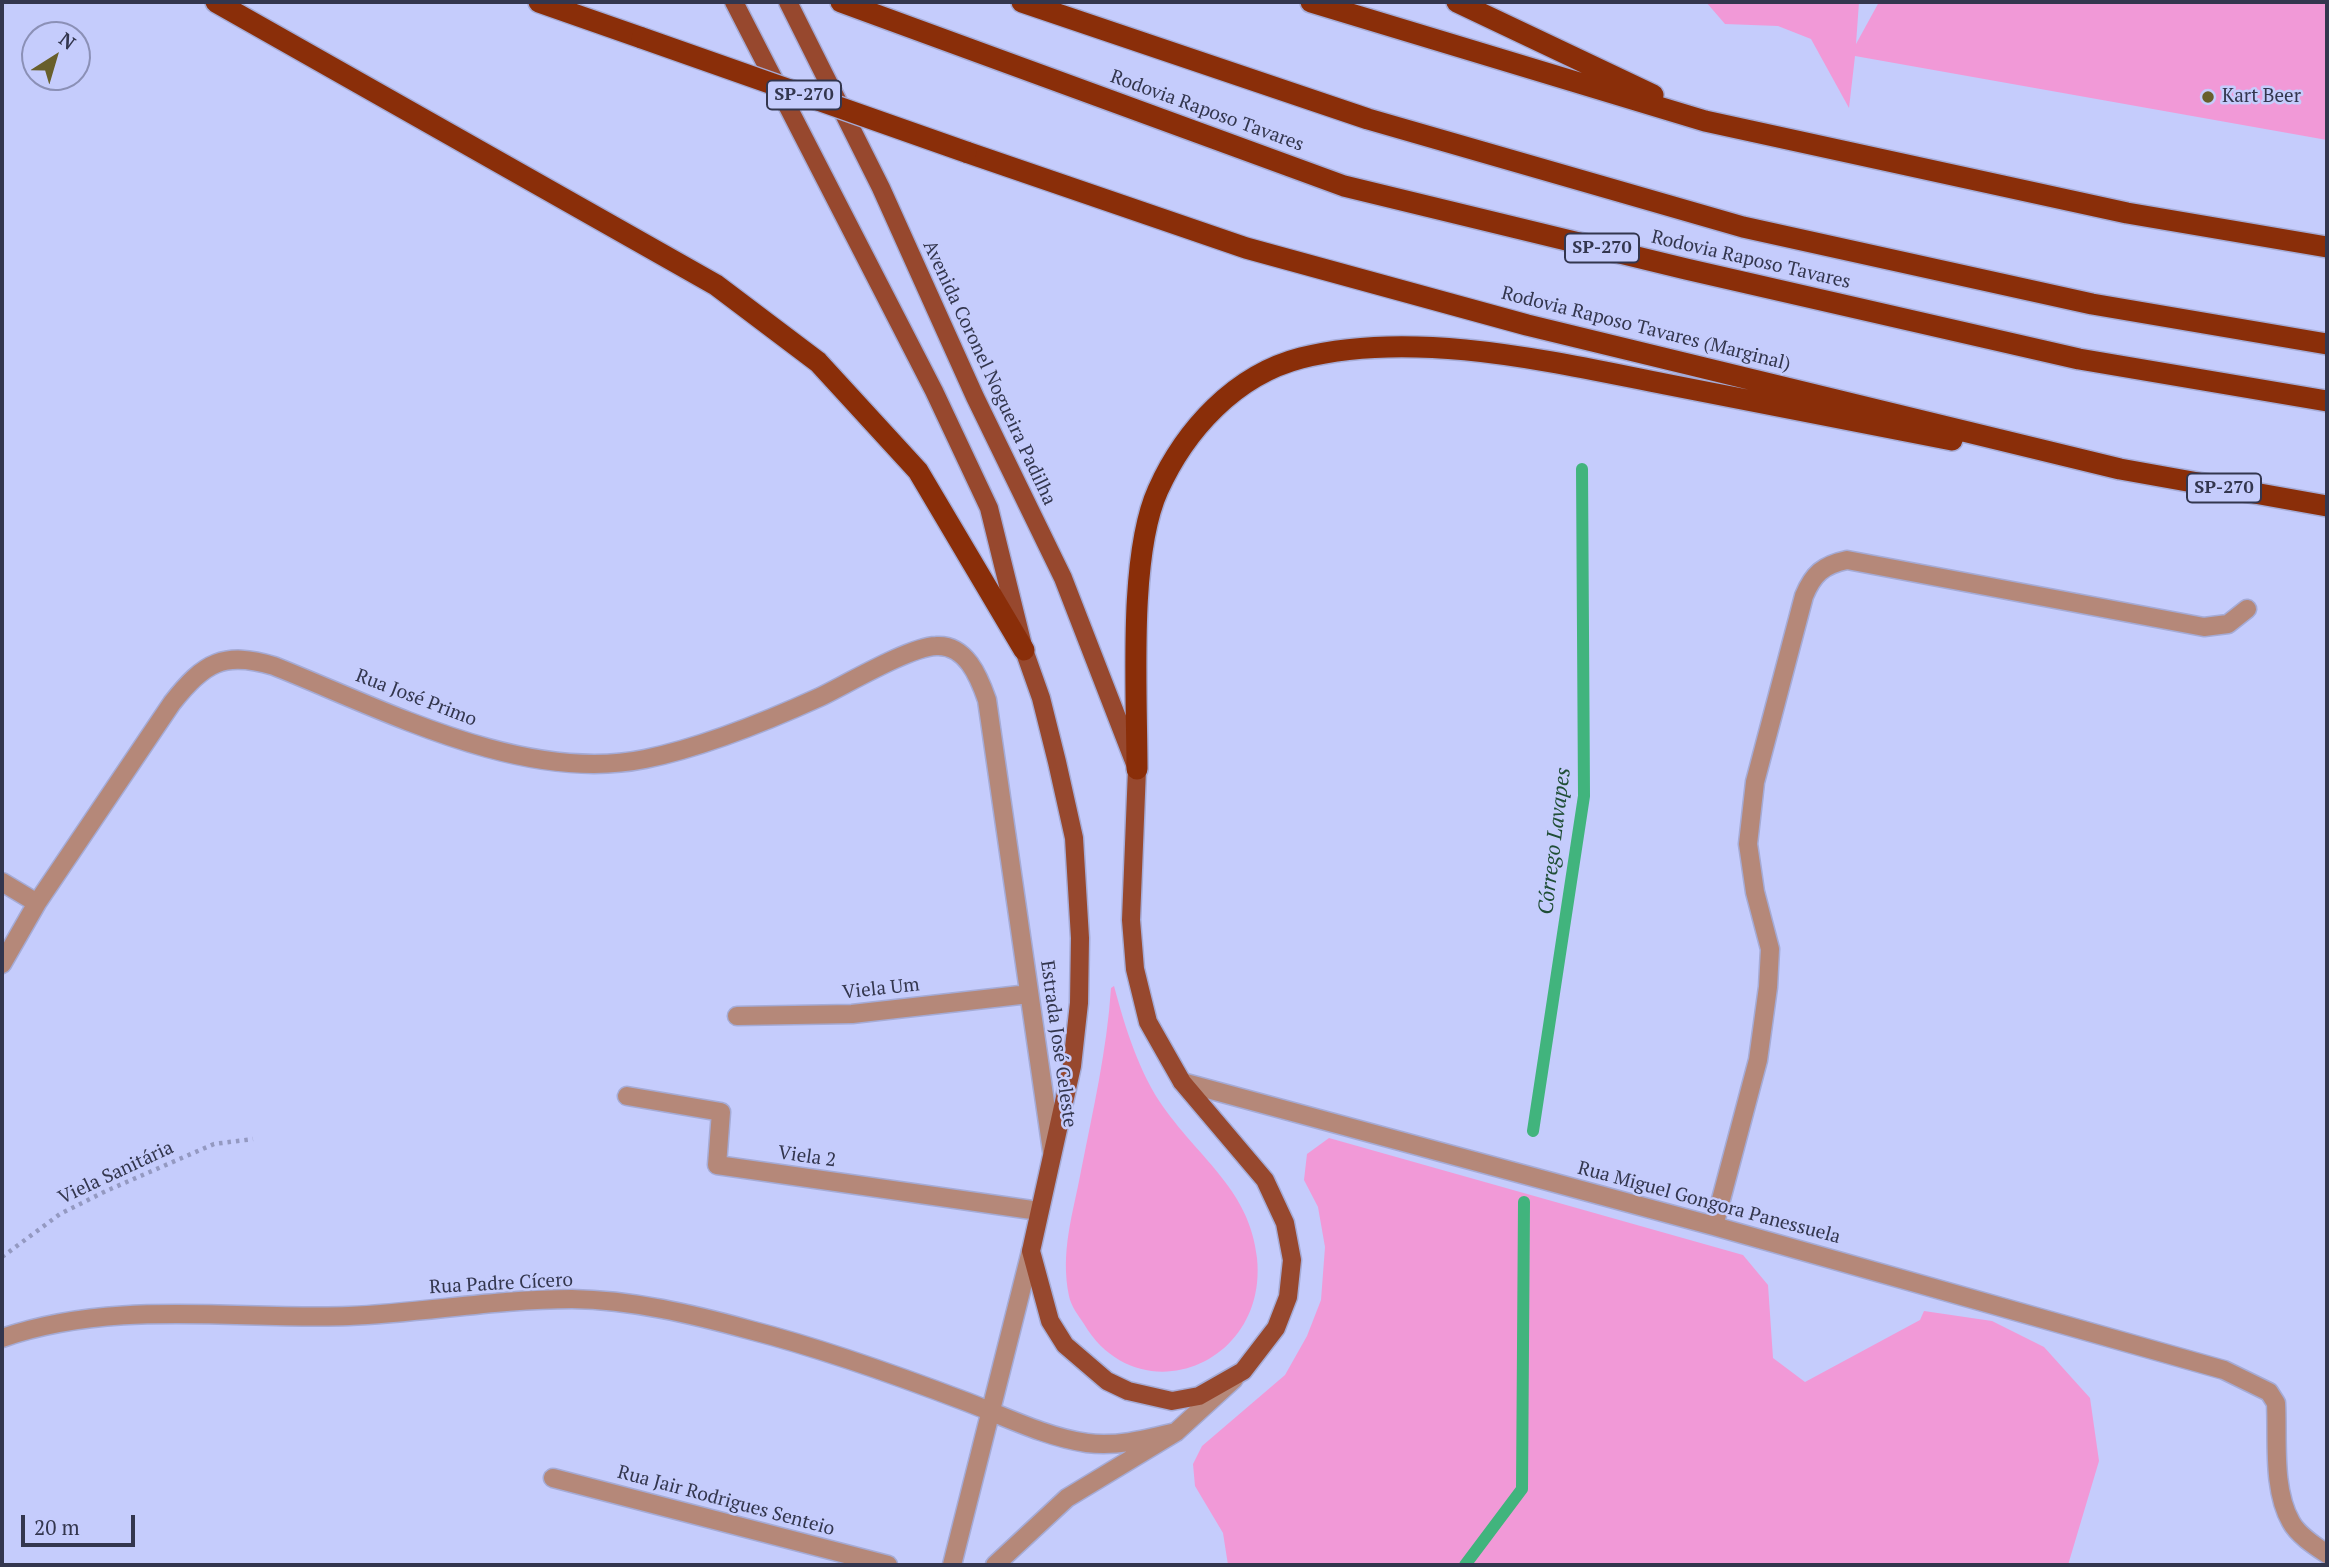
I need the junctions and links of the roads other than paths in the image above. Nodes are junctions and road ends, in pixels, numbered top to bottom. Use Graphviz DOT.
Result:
graph roads {
  1 [pos="216,2"];
  2 [pos="539,2"];
  3 [pos="734,2"];
  4 [pos="788,2"];
  5 [pos="841,2"];
  6 [pos="1022,2"];
  7 [pos="1311,2"];
  8 [pos="1457,2"];
  9 [pos="1705,121"];
  10 [pos="2327,247"];
  11 [pos="2327,344"];
  12 [pos="2327,401"];
  13 [pos="2120,469"];
  14 [pos="2327,506"];
  15 [pos="2246,609"];
  16 [pos="955,650"];
  17 [pos="1024,650"];
  18 [pos="1137,769"];
  19 [pos="2,882"];
  20 [pos="37,903"];
  21 [pos="2,964"];
  22 [pos="1029,994"];
  23 [pos="737,1016"];
  24 [pos="1182,1082"];
  25 [pos="627,1097"];
  26 [pos="1053,1154"];
  27 [pos="1039,1211"];
  28 [pos="1714,1226"];
  29 [pos="1031,1251"];
  30 [pos="2,1338"];
  31 [pos="1242,1371"];
  32 [pos="989,1411"];
  33 [pos="1176,1432"];
  34 [pos="552,1478"];
  35 [pos="2327,1554"];
  36 [pos="888,1565"];
  37 [pos="952,1565"];
  38 [pos="995,1565"];
  1 -- 17 [label="highway"];
  2 -- 13 [label="highway, Rodovia Raposo Tavares (Marginal) / SP-270, bridge"];
  3 -- 17 [label="main road"];
  4 -- 18 [label="main road, Avenida Coronel Nogueira Padilha"];
  5 -- 12 [label="highway, Rodovia Raposo Tavares / SP-270"];
  6 -- 11 [label="highway, Rodovia Raposo Tavares"];
  7 -- 9 [label="highway"];
  8 -- 9 [label="highway"];
  9 -- 10 [label="highway"];
  13 -- 14 [label="highway, Rodovia Raposo Tavares (Marginal) / SP-270"];
  13 -- 18 [label="highway"];
  15 -- 28 [label="street"];
  16 -- 20 [label="street, Rua José Primo"];
  16 -- 22 [label="street, Estrada José Celeste"];
  17 -- 26 [label="main road, Estrada José Celeste"];
  18 -- 24 [label="main road"];
  19 -- 20 [label="street"];
  20 -- 21 [label="street, Rua José Primo"];
  22 -- 23 [label="street, Viela Um"];
  22 -- 26 [label="street, Estrada José Celeste"];
  24 -- 28 [label="street, Rua Miguel Gongora Panessuela"];
  24 -- 31 [label="main road"];
  25 -- 27 [label="street, Viela 2"];
  26 -- 27 [label="main road"];
  27 -- 29 [label="main road"];
  28 -- 35 [label="street, Rua Miguel Gongora Panessuela"];
  29 -- 31 [label="main road"];
  29 -- 32 [label="street"];
  30 -- 32 [label="street, Rua Padre Cícero"];
  31 -- 33 [label="street"];
  32 -- 33 [label="street"];
  32 -- 37 [label="street"];
  33 -- 38 [label="street"];
  34 -- 36 [label="street, Rua Jair Rodrigues Senteio"];
}
